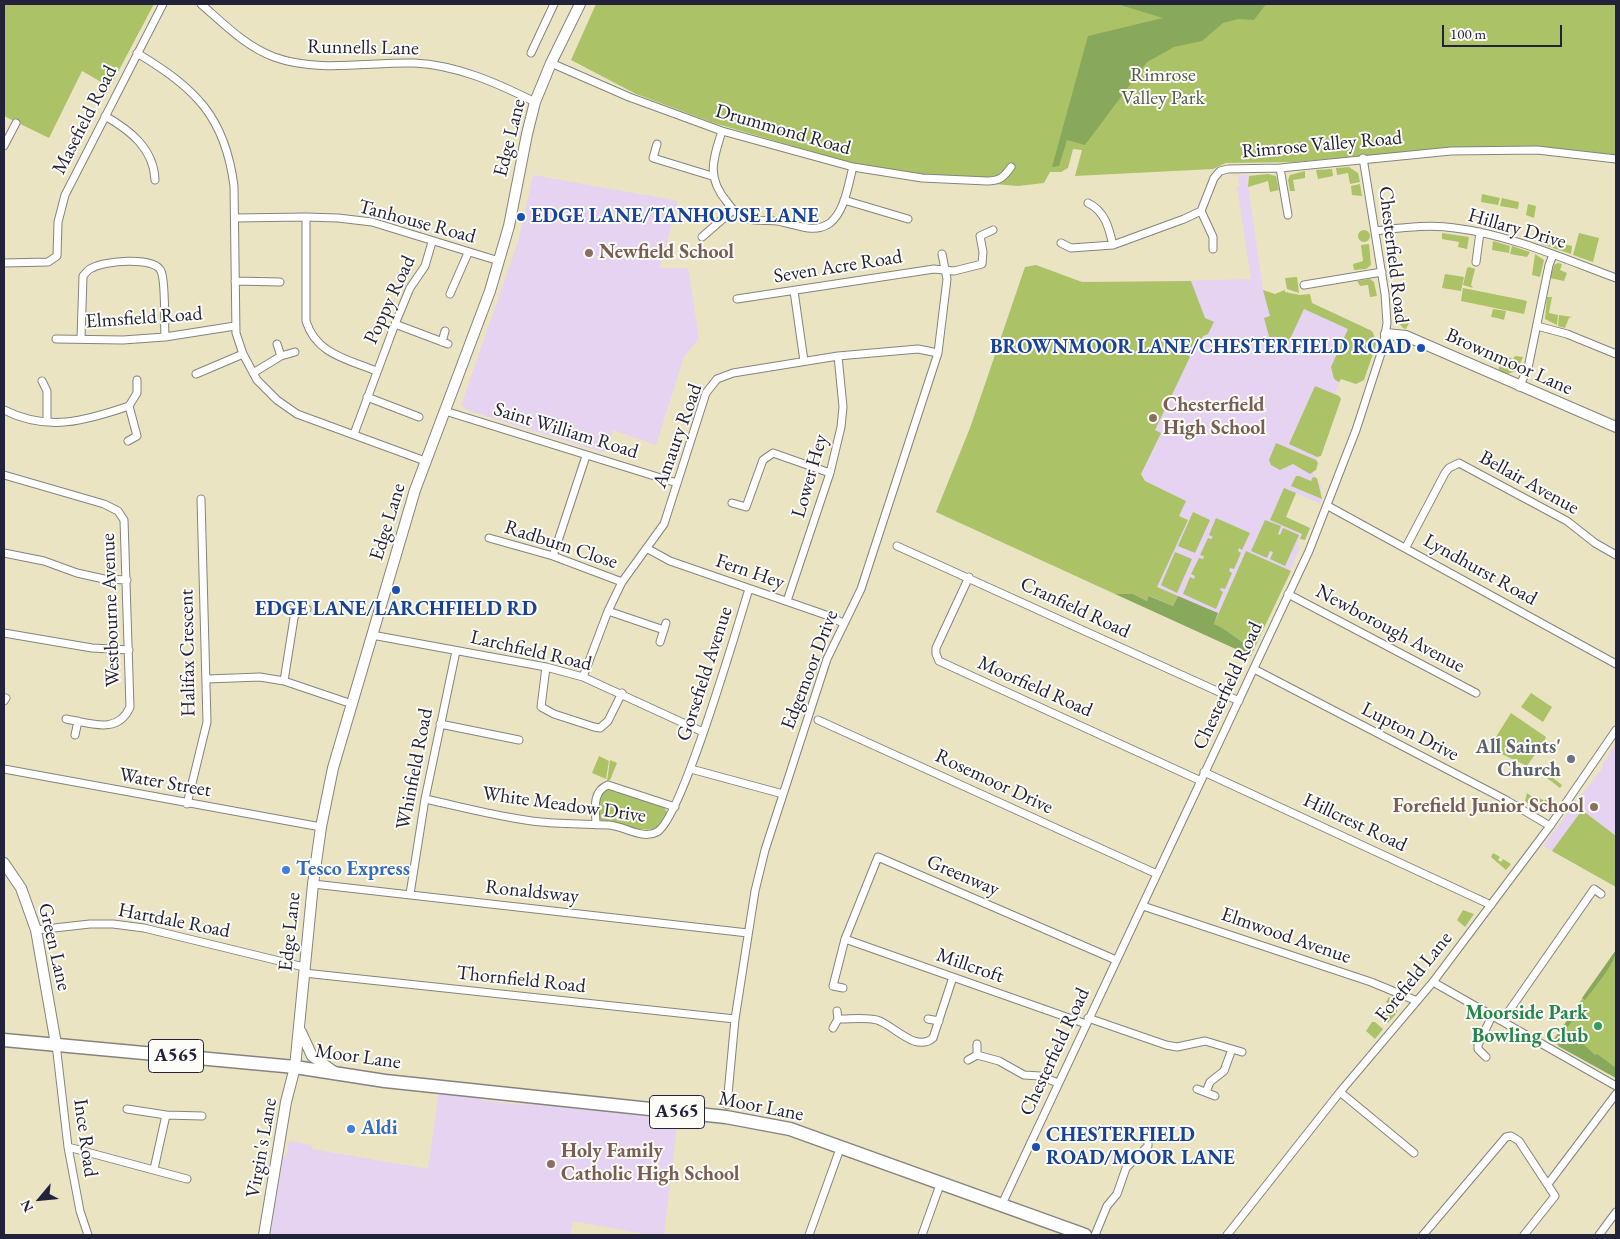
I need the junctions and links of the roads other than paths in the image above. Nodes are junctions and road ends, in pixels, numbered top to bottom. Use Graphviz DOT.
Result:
graph roads {
  1 [pos="163,4"];
  2 [pos="201,4"];
  3 [pos="554,4"];
  4 [pos="580,4"];
  5 [pos="137,53"];
  6 [pos="531,53"];
  7 [pos="551,63"];
  8 [pos="536,102"];
  9 [pos="105,116"];
  10 [pos="16,123"];
  11 [pos="722,131"];
  12 [pos="658,144"];
  13 [pos="4,146"];
  14 [pos="1364,158"];
  15 [pos="1616,159"];
  16 [pos="853,167"];
  17 [pos="1011,167"];
  18 [pos="1280,168"];
  19 [pos="712,176"];
  20 [pos="155,180"];
  21 [pos="844,200"];
  22 [pos="1088,203"];
  23 [pos="733,210"];
  24 [pos="1201,211"];
  25 [pos="1288,215"];
  26 [pos="306,217"];
  27 [pos="235,218"];
  28 [pos="908,219"];
  29 [pos="993,230"];
  30 [pos="1375,231"];
  31 [pos="1480,232"];
  32 [pos="702,237"];
  33 [pos="432,242"];
  34 [pos="1061,243"];
  35 [pos="1113,245"];
  36 [pos="1213,249"];
  37 [pos="468,253"];
  38 [pos="942,254"];
  39 [pos="1554,255"];
  40 [pos="499,261"];
  41 [pos="1476,262"];
  42 [pos="4,263"];
  43 [pos="945,271"];
  44 [pos="1382,272"];
  45 [pos="1616,278"];
  46 [pos="235,281"];
  47 [pos="280,282"];
  48 [pos="1304,285"];
  49 [pos="794,291"];
  50 [pos="450,294"];
  51 [pos="737,299"];
  52 [pos="395,324"];
  53 [pos="235,326"];
  54 [pos="1538,326"];
  55 [pos="446,332"];
  56 [pos="1386,334"];
  57 [pos="165,337"];
  58 [pos="56,339"];
  59 [pos="81,339"];
  60 [pos="277,344"];
  61 [pos="294,352"];
  62 [pos="938,353"];
  63 [pos="243,354"];
  64 [pos="1616,354"];
  65 [pos="281,356"];
  66 [pos="838,356"];
  67 [pos="804,361"];
  68 [pos="376,371"];
  69 [pos="254,373"];
  70 [pos="196,374"];
  71 [pos="137,380"];
  72 [pos="42,381"];
  73 [pos="1519,386"];
  74 [pos="367,397"];
  75 [pos="129,406"];
  76 [pos="4,410"];
  77 [pos="445,411"];
  78 [pos="419,417"];
  79 [pos="46,422"];
  80 [pos="1616,428"];
  81 [pos="354,434"];
  82 [pos="128,441"];
  83 [pos="586,456"];
  84 [pos="425,461"];
  85 [pos="830,473"];
  86 [pos="4,475"];
  87 [pos="677,483"];
  88 [pos="201,499"];
  89 [pos="732,503"];
  90 [pos="1328,506"];
  91 [pos="489,538"];
  92 [pos="897,546"];
  93 [pos="1406,547"];
  94 [pos="648,549"];
  95 [pos="4,552"];
  96 [pos="1616,555"];
  97 [pos="553,556"];
  98 [pos="969,577"];
  99 [pos="127,580"];
  100 [pos="622,582"];
  101 [pos="749,589"];
  102 [pos="1288,594"];
  103 [pos="787,601"];
  104 [pos="287,608"];
  105 [pos="307,609"];
  106 [pos="608,611"];
  107 [pos="294,616"];
  108 [pos="842,623"];
  109 [pos="4,633"];
  110 [pos="372,635"];
  111 [pos="660,642"];
  112 [pos="129,650"];
  113 [pos="456,651"];
  114 [pos="1616,664"];
  115 [pos="546,667"];
  116 [pos="1254,669"];
  117 [pos="583,677"];
  118 [pos="207,679"];
  119 [pos="284,682"];
  120 [pos="622,693"];
  121 [pos="1476,693"];
  122 [pos="1238,702"];
  123 [pos="352,704"];
  124 [pos="66,719"];
  125 [pos="818,720"];
  126 [pos="78,721"];
  127 [pos="440,724"];
  128 [pos="1616,730"];
  129 [pos="703,732"];
  130 [pos="75,735"];
  131 [pos="519,740"];
  132 [pos="4,769"];
  133 [pos="691,769"];
  134 [pos="1204,772"];
  135 [pos="1200,781"];
  136 [pos="783,794"];
  137 [pos="425,799"];
  138 [pos="187,804"];
  139 [pos="674,807"];
  140 [pos="596,825"];
  141 [pos="1550,826"];
  142 [pos="321,827"];
  143 [pos="4,863"];
  144 [pos="1157,874"];
  145 [pos="313,884"];
  146 [pos="410,894"];
  147 [pos="1602,894"];
  148 [pos="1491,905"];
  149 [pos="1143,906"];
  150 [pos="36,930"];
  151 [pos="748,932"];
  152 [pos="845,939"];
  153 [pos="1116,960"];
  154 [pos="304,970"];
  155 [pos="953,978"];
  156 [pos="1434,982"];
  157 [pos="843,988"];
  158 [pos="1417,1001"];
  159 [pos="1492,1016"];
  160 [pos="735,1019"];
  161 [pos="928,1019"];
  162 [pos="299,1021"];
  163 [pos="939,1021"];
  164 [pos="1087,1021"];
  165 [pos="1502,1021"];
  166 [pos="833,1028"];
  167 [pos="4,1040"];
  168 [pos="56,1044"];
  169 [pos="976,1044"];
  170 [pos="1232,1050"];
  171 [pos="1242,1052"];
  172 [pos="977,1055"];
  173 [pos="1486,1057"];
  174 [pos="968,1060"];
  175 [pos="295,1067"];
  176 [pos="340,1075"];
  177 [pos="1058,1083"];
  178 [pos="1616,1086"];
  179 [pos="1197,1089"];
  180 [pos="1206,1092"];
  181 [pos="1340,1092"];
  182 [pos="1616,1094"];
  183 [pos="1215,1096"];
  184 [pos="728,1104"];
  185 [pos="127,1109"];
  186 [pos="166,1115"];
  187 [pos="202,1116"];
  188 [pos="1148,1131"];
  189 [pos="841,1146"];
  190 [pos="68,1147"];
  191 [pos="1414,1153"];
  192 [pos="154,1169"];
  193 [pos="187,1179"];
  194 [pos="941,1182"];
  195 [pos="1548,1184"];
  196 [pos="1002,1204"];
  197 [pos="1616,1212"];
  198 [pos="88,1235"];
  199 [pos="264,1235"];
  200 [pos="808,1235"];
  201 [pos="922,1235"];
  202 [pos="1085,1235"];
  203 [pos="1095,1235"];
  204 [pos="1227,1235"];
  205 [pos="1423,1235"];
  206 [pos="1524,1235"];
  207 [pos="1599,1235"];
  1 -- 5 [label="street, Masefield Road"];
  2 -- 8 [label="street, Runnells Lane"];
  3 -- 6 [label="street"];
  4 -- 7 [label="street, Edge Lane"];
  5 -- 9 [label="street, Masefield Road"];
  5 -- 27 [label="street"];
  7 -- 8 [label="street, Edge Lane"];
  7 -- 11 [label="street, Drummond Road"];
  8 -- 40 [label="street, Edge Lane"];
  9 -- 20 [label="street"];
  9 -- 42 [label="street, Masefield Road"];
  10 -- 13 [label="street"];
  11 -- 16 [label="street, Drummond Road"];
  11 -- 19 [label="street"];
  12 -- 19 [label="street"];
  14 -- 15 [label="street, Rimrose Valley Road"];
  14 -- 18 [label="street, Rimrose Valley Road"];
  14 -- 30 [label="street, Chesterfield Road"];
  16 -- 17 [label="street, Drummond Road"];
  16 -- 21 [label="street"];
  18 -- 24 [label="street, Rimrose Valley Road"];
  18 -- 25 [label="street"];
  19 -- 23 [label="street"];
  21 -- 23 [label="street"];
  21 -- 28 [label="street"];
  22 -- 35 [label="street"];
  23 -- 32 [label="street"];
  24 -- 35 [label="street"];
  24 -- 36 [label="street"];
  26 -- 27 [label="street, Tanhouse Road"];
  26 -- 33 [label="street, Tanhouse Road"];
  26 -- 68 [label="street"];
  27 -- 46 [label="street"];
  29 -- 43 [label="street, Seven Acre Road"];
  30 -- 31 [label="street, Hillary Drive"];
  30 -- 44 [label="street, Chesterfield Road"];
  31 -- 39 [label="street, Hillary Drive"];
  31 -- 41 [label="street"];
  33 -- 37 [label="street, Tanhouse Road"];
  33 -- 52 [label="street, Poppy Road"];
  34 -- 35 [label="street"];
  37 -- 40 [label="street, Tanhouse Road"];
  37 -- 50 [label="street"];
  38 -- 43 [label="street, Edgemoor Drive"];
  39 -- 45 [label="street, Hillary Drive"];
  39 -- 54 [label="street"];
  40 -- 77 [label="street, Edge Lane"];
  43 -- 49 [label="street, Seven Acre Road"];
  43 -- 62 [label="street, Edgemoor Drive"];
  44 -- 48 [label="street"];
  44 -- 56 [label="street, Chesterfield Road"];
  46 -- 47 [label="street"];
  46 -- 53 [label="street"];
  49 -- 51 [label="street, Seven Acre Road"];
  49 -- 67 [label="street"];
  52 -- 55 [label="street"];
  52 -- 68 [label="street, Poppy Road"];
  53 -- 57 [label="street, Elmsfield Road"];
  53 -- 63 [label="street"];
  54 -- 64 [label="street"];
  54 -- 73 [label="street"];
  56 -- 73 [label="street, Brownmoor Lane"];
  56 -- 90 [label="street, Chesterfield Road"];
  57 -- 59 [label="street, Elmsfield Road"];
  57 -- 59 [label="street"];
  58 -- 59 [label="street, Elmsfield Road"];
  60 -- 65 [label="street"];
  61 -- 65 [label="street"];
  62 -- 66 [label="street, Amaury Road"];
  62 -- 108 [label="street, Edgemoor Drive"];
  63 -- 69 [label="street"];
  63 -- 70 [label="street"];
  65 -- 69 [label="street"];
  66 -- 67 [label="street, Amaury Road"];
  66 -- 85 [label="street, Lower Hey"];
  67 -- 87 [label="street, Amaury Road"];
  68 -- 74 [label="street, Poppy Road"];
  69 -- 81 [label="street"];
  71 -- 75 [label="street"];
  72 -- 79 [label="street"];
  73 -- 80 [label="street, Brownmoor Lane"];
  74 -- 78 [label="street"];
  74 -- 81 [label="street, Poppy Road"];
  75 -- 79 [label="street"];
  75 -- 82 [label="street"];
  76 -- 79 [label="street"];
  77 -- 83 [label="street, Saint William Road"];
  77 -- 84 [label="street, Edge Lane"];
  81 -- 84 [label="street"];
  83 -- 87 [label="street, Saint William Road"];
  83 -- 97 [label="street"];
  84 -- 110 [label="street, Edge Lane"];
  85 -- 89 [label="street"];
  85 -- 103 [label="street, Lower Hey"];
  86 -- 99 [label="street, Westbourne Avenue"];
  87 -- 94 [label="street, Amaury Road"];
  88 -- 118 [label="street, Halifax Crescent"];
  90 -- 93 [label="street, Lyndhurst Road"];
  90 -- 102 [label="street, Chesterfield Road"];
  91 -- 97 [label="street, Radburn Close"];
  92 -- 98 [label="street, Cranfield Road"];
  93 -- 96 [label="street, Bellair Avenue"];
  93 -- 114 [label="street, Lyndhurst Road"];
  94 -- 100 [label="street, Amaury Road"];
  94 -- 101 [label="street, Fern Hey"];
  95 -- 99 [label="street"];
  97 -- 100 [label="street, Radburn Close"];
  98 -- 122 [label="street, Cranfield Road"];
  98 -- 135 [label="street, Moorfield Road"];
  99 -- 112 [label="street, Westbourne Avenue"];
  100 -- 106 [label="street, Amaury Road"];
  101 -- 103 [label="street, Fern Hey"];
  101 -- 129 [label="street, Gorsefield Avenue"];
  102 -- 116 [label="street, Chesterfield Road"];
  102 -- 121 [label="street, Newborough Avenue"];
  103 -- 108 [label="street, Fern Hey"];
  104 -- 107 [label="street"];
  105 -- 107 [label="street"];
  106 -- 111 [label="street"];
  106 -- 117 [label="street, Amaury Road"];
  107 -- 119 [label="street"];
  108 -- 136 [label="street, Edgemoor Drive"];
  109 -- 112 [label="street"];
  110 -- 113 [label="street, Larchfield Road"];
  110 -- 123 [label="street, Edge Lane"];
  112 -- 126 [label="street, Westbourne Avenue"];
  113 -- 115 [label="street, Larchfield Road"];
  113 -- 127 [label="street, Whinfield Road"];
  115 -- 117 [label="street, Larchfield Road"];
  115 -- 120 [label="street"];
  116 -- 122 [label="street, Chesterfield Road"];
  116 -- 141 [label="street, Lupton Drive"];
  117 -- 120 [label="street, Larchfield Road"];
  118 -- 119 [label="street"];
  118 -- 138 [label="street, Halifax Crescent"];
  119 -- 123 [label="street"];
  120 -- 129 [label="street, Larchfield Road"];
  122 -- 134 [label="street, Chesterfield Road"];
  123 -- 142 [label="street, Edge Lane"];
  124 -- 126 [label="street, Westbourne Avenue"];
  125 -- 144 [label="street, Rosemoor Drive"];
  126 -- 130 [label="street"];
  127 -- 131 [label="street"];
  127 -- 137 [label="street, Whinfield Road"];
  128 -- 141 [label="street, Forefield Lane"];
  129 -- 133 [label="street, Gorsefield Avenue"];
  132 -- 138 [label="street, Water Street"];
  133 -- 136 [label="street"];
  133 -- 139 [label="street, White Meadow Drive"];
  134 -- 135 [label="street, Chesterfield Road"];
  134 -- 148 [label="street, Hillcrest Road"];
  135 -- 144 [label="street, Chesterfield Road"];
  136 -- 151 [label="street, Edgemoor Drive"];
  137 -- 140 [label="street, White Meadow Drive"];
  137 -- 146 [label="street, Whinfield Road"];
  138 -- 142 [label="street, Water Street"];
  139 -- 140 [label="street, White Meadow Drive"];
  139 -- 140 [label="street"];
  141 -- 148 [label="street, Forefield Lane"];
  142 -- 145 [label="street, Edge Lane"];
  143 -- 150 [label="street, Green Lane"];
  144 -- 149 [label="street, Chesterfield Road"];
  145 -- 146 [label="street, Ronaldsway"];
  145 -- 154 [label="street, Edge Lane"];
  146 -- 151 [label="street, Ronaldsway"];
  147 -- 165 [label="street"];
  148 -- 156 [label="street, Forefield Lane"];
  149 -- 153 [label="street, Chesterfield Road"];
  149 -- 158 [label="street, Elmwood Avenue"];
  150 -- 154 [label="street, Hartdale Road"];
  150 -- 168 [label="street, Green Lane"];
  151 -- 160 [label="street, Edgemoor Drive"];
  152 -- 153 [label="street, Greenway"];
  152 -- 155 [label="street, Millcroft"];
  152 -- 157 [label="street"];
  153 -- 164 [label="street, Chesterfield Road"];
  154 -- 160 [label="street, Thornfield Road"];
  154 -- 162 [label="street, Edge Lane"];
  155 -- 163 [label="street"];
  155 -- 164 [label="street, Millcroft"];
  156 -- 158 [label="street, Forefield Lane"];
  156 -- 159 [label="street"];
  158 -- 181 [label="street, Forefield Lane"];
  159 -- 165 [label="street"];
  159 -- 173 [label="street"];
  160 -- 184 [label="street, Edgemoor Drive"];
  161 -- 163 [label="street"];
  162 -- 175 [label="street, Edge Lane"];
  162 -- 176 [label="street"];
  163 -- 166 [label="street"];
  164 -- 170 [label="street, Millcroft"];
  164 -- 177 [label="street, Chesterfield Road"];
  165 -- 178 [label="street"];
  167 -- 168 [label="highway, A565"];
  168 -- 175 [label="highway, A565"];
  168 -- 190 [label="street, Ince Road"];
  169 -- 172 [label="street"];
  170 -- 171 [label="street, Millcroft"];
  170 -- 180 [label="street"];
  172 -- 174 [label="street"];
  172 -- 177 [label="street"];
  175 -- 176 [label="highway, Moor Lane / A565"];
  175 -- 199 [label="street, Virgin's Lane"];
  176 -- 189 [label="highway, Moor Lane / A565"];
  177 -- 196 [label="street, Chesterfield Road"];
  179 -- 180 [label="street"];
  180 -- 183 [label="street"];
  181 -- 191 [label="street"];
  181 -- 204 [label="street, Forefield Lane"];
  182 -- 195 [label="street"];
  185 -- 186 [label="street"];
  186 -- 187 [label="street"];
  186 -- 192 [label="street"];
  188 -- 203 [label="street"];
  189 -- 194 [label="highway, Moor Lane / A565"];
  189 -- 200 [label="street"];
  190 -- 192 [label="street"];
  190 -- 198 [label="street, Ince Road"];
  192 -- 193 [label="street"];
  194 -- 196 [label="highway, Moor Lane / A565"];
  194 -- 201 [label="street"];
  195 -- 205 [label="street"];
  195 -- 206 [label="street"];
  196 -- 202 [label="highway, Moor Lane / A565"];
  197 -- 207 [label="street"];
}
